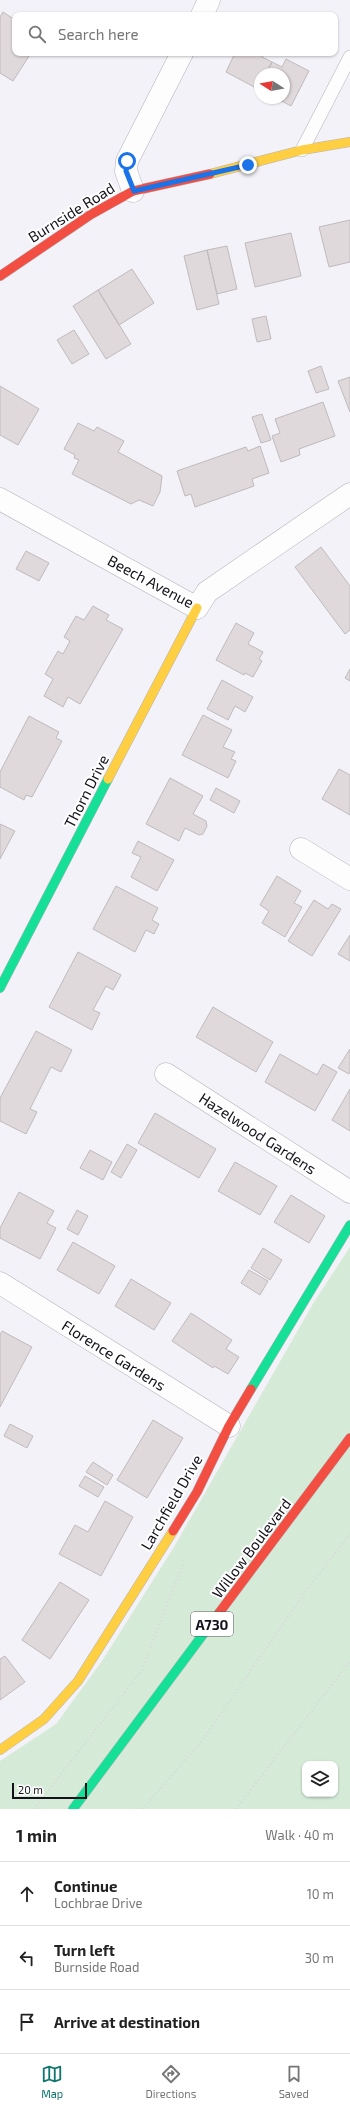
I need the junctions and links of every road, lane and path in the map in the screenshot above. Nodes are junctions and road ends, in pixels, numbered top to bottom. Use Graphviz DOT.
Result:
graph roads {
  1 [pos="209,0"];
  2 [pos="203,12"];
  3 [pos="180,56"];
  4 [pos="350,57"];
  5 [pos="350,142"];
  6 [pos="302,150"];
  7 [pos="134,191"];
  8 [pos="0,276"];
  9 [pos="0,499"];
  10 [pos="347,502"];
  11 [pos="197,608"];
  12 [pos="301,849"];
  13 [pos="350,879"];
  14 [pos="0,988"];
  15 [pos="166,1074"];
  16 [pos="350,1192"];
  17 [pos="350,1225"];
  18 [pos="0,1283"];
  19 [pos="229,1426"];
  20 [pos="350,1438"];
  21 [pos="350,1534"];
  22 [pos="184,1559"];
  23 [pos="350,1661"];
  24 [pos="0,1750"];
  25 [pos="34,1809"];
  26 [pos="73,1809"];
  27 [pos="144,1809"];
  28 [pos="236,1809"];
  1 -- 2 [label="street"];
  3 -- 7 [label="street"];
  4 -- 6 [label="lane"];
  5 -- 6 [label="street, Burnside Road"];
  6 -- 7 [label="street, Burnside Road"];
  7 -- 8 [label="street, Burnside Road"];
  9 -- 11 [label="street, Beech Avenue"];
  10 -- 11 [label="street, Beech Avenue"];
  11 -- 14 [label="street, Thorn Drive"];
  12 -- 13 [label="street"];
  15 -- 16 [label="street, Hazelwood Gardens"];
  17 -- 19 [label="street, Larchfield Drive"];
  18 -- 19 [label="street, Florence Gardens"];
  19 -- 24 [label="street, Larchfield Drive"];
  20 -- 26 [label="street, Willow Boulevard / A730"];
  21 -- 27 [label="path"];
  22 -- 25 [label="path"];
  23 -- 28 [label="path"];
}
